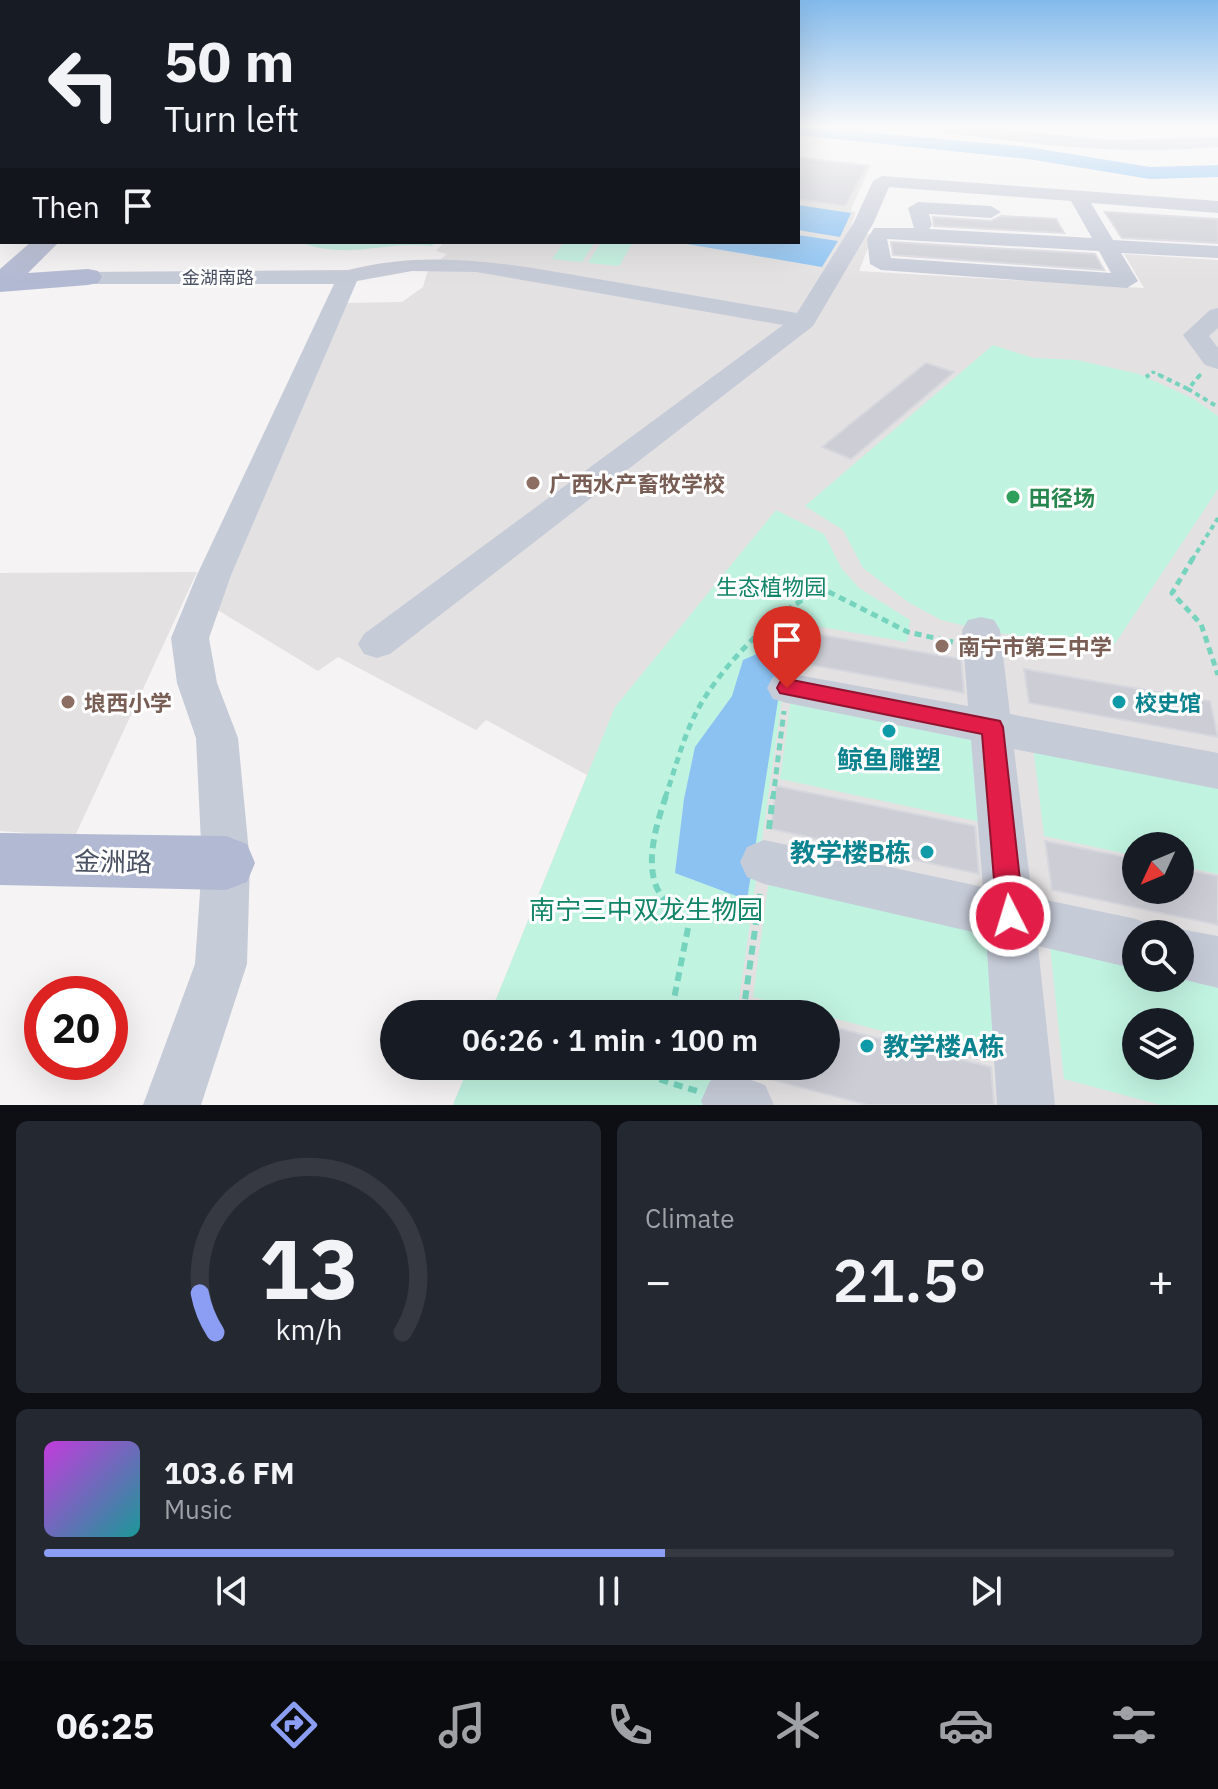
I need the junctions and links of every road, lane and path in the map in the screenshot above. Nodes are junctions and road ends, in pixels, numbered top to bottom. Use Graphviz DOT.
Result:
graph roads {
  1 [pos="1218,207"];
  2 [pos="1012,213"];
  3 [pos="1059,216"];
  4 [pos="1218,216"];
  5 [pos="1092,221"];
  6 [pos="864,222"];
  7 [pos="922,225"];
  8 [pos="1218,235"];
  9 [pos="25,244"];
  10 [pos="43,244"];
  11 [pos="1218,252"];
  12 [pos="2,277"];
  13 [pos="88,277"];
  14 [pos="348,277"];
  15 [pos="1218,315"];
  16 [pos="804,321"];
  17 [pos="1216,361"];
  18 [pos="1146,377"];
  19 [pos="1188,389"];
  20 [pos="1218,407"];
  21 [pos="1218,518"];
  22 [pos="982,639"];
  23 [pos="377,644"];
  24 [pos="1218,675"];
  25 [pos="787,688"];
  26 [pos="992,727"];
  27 [pos="1218,771"];
  28 [pos="0,859"];
  29 [pos="764,862"];
  30 [pos="226,863"];
  31 [pos="1010,916"];
  32 [pos="1122,941"];
  33 [pos="1194,957"];
  34 [pos="1218,962"];
  35 [pos="674,1000"];
  36 [pos="745,1000"];
  37 [pos="661,1080"];
  38 [pos="738,1103"];
  39 [pos="172,1105"];
  40 [pos="1026,1105"];
  1 -- 5 [label="street"];
  2 -- 7 [label="street"];
  3 -- 5 [label="street"];
  4 -- 5 [label="street"];
  5 -- 5 [label="street"];
  5 -- 6 [label="street"];
  5 -- 7 [label="street"];
  5 -- 8 [label="street"];
  5 -- 11 [label="street"];
  6 -- 7 [label="street"];
  6 -- 16 [label="street"];
  9 -- 12 [label="main road"];
  10 -- 12 [label="main road"];
  12 -- 13 [label="main road, 金湖南路"];
  13 -- 14 [label="street, 金湖南路"];
  14 -- 16 [label="street, 金湖南路"];
  14 -- 30 [label="street"];
  15 -- 17 [label="street"];
  16 -- 23 [label="street"];
  17 -- 19 [label="path"];
  18 -- 19 [label="path"];
  19 -- 20 [label="path"];
  21 -- 24 [label="path"];
  22 -- 26 [label="street"];
  22 -- 35 [label="path"];
  25 -- 26 [label="street"];
  25 -- 29 [label="path"];
  26 -- 27 [label="street"];
  26 -- 31 [label="street"];
  28 -- 30 [label="main road, 金洲路"];
  29 -- 31 [label="street"];
  29 -- 36 [label="path"];
  30 -- 39 [label="street"];
  31 -- 32 [label="street"];
  31 -- 40 [label="street"];
  33 -- 34 [label="street"];
  37 -- 38 [label="path"];
}
